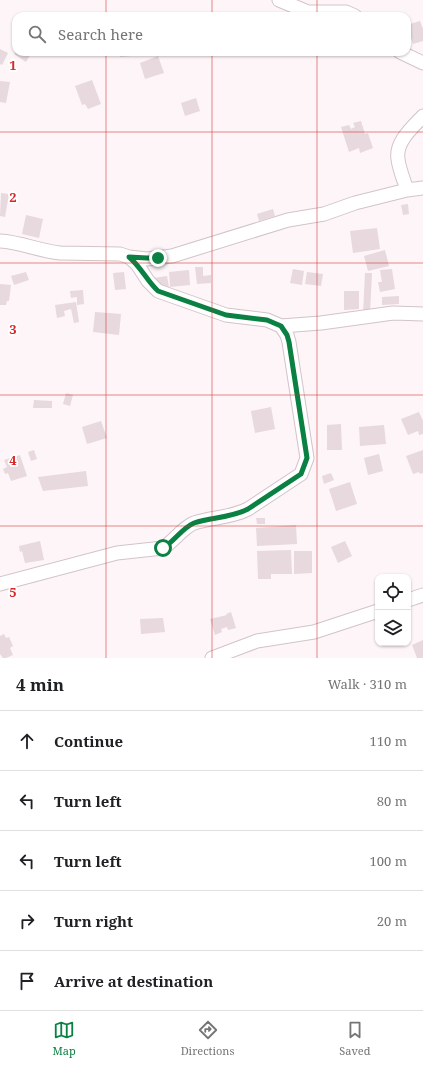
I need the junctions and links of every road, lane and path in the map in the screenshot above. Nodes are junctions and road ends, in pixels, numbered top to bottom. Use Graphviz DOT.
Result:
graph roads {
  1 [pos="280,0"];
  2 [pos="302,5"];
  3 [pos="308,12"];
  4 [pos="346,12"];
  5 [pos="408,56"];
  6 [pos="423,63"];
  7 [pos="423,116"];
  8 [pos="423,188"];
  9 [pos="407,190"];
  10 [pos="0,241"];
  11 [pos="129,257"];
  12 [pos="423,314"];
  13 [pos="281,326"];
  14 [pos="0,584"];
  15 [pos="423,595"];
  16 [pos="411,599"];
  17 [pos="375,612"];
  18 [pos="212,658"];
  1 -- 2 [label="street"];
  3 -- 4 [label="street"];
  5 -- 6 [label="street"];
  7 -- 9 [label="street"];
  8 -- 9 [label="street"];
  9 -- 11 [label="street"];
  10 -- 11 [label="street"];
  11 -- 13 [label="street"];
  12 -- 13 [label="street"];
  13 -- 14 [label="street"];
  15 -- 16 [label="street"];
  17 -- 18 [label="street"];
}
